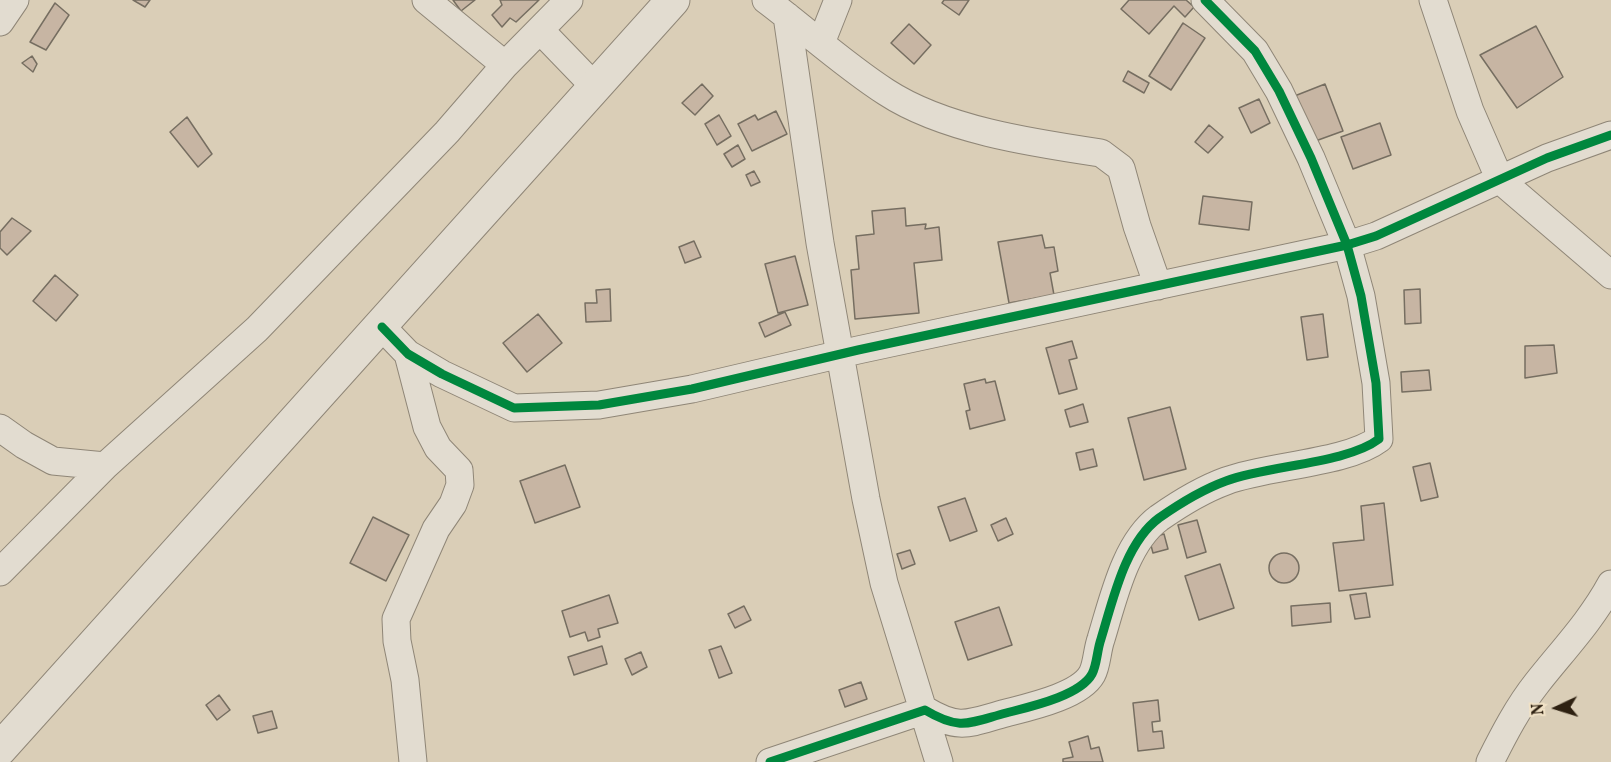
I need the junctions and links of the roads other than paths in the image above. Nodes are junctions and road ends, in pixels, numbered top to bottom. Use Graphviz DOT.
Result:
graph roads {
  1 [pos="15,0"];
  2 [pos="426,0"];
  3 [pos="569,0"];
  4 [pos="673,0"];
  5 [pos="838,0"];
  6 [pos="1205,0"];
  7 [pos="1433,0"];
  8 [pos="776,8"];
  9 [pos="0,21"];
  10 [pos="540,30"];
  11 [pos="821,43"];
  12 [pos="505,65"];
  13 [pos="595,87"];
  14 [pos="1611,135"];
  15 [pos="1500,180"];
  16 [pos="1347,245"];
  17 [pos="1611,275"];
  18 [pos="1158,286"];
  19 [pos="382,327"];
  20 [pos="408,354"];
  21 [pos="840,354"];
  22 [pos="0,428"];
  23 [pos="105,466"];
  24 [pos="0,572"];
  25 [pos="1611,584"];
  26 [pos="925,710"];
  27 [pos="0,749"];
  28 [pos="413,762"];
  29 [pos="770,762"];
  30 [pos="939,762"];
  31 [pos="1490,762"];
  1 -- 9 [label="street"];
  2 -- 12 [label="street"];
  3 -- 10 [label="street"];
  4 -- 13 [label="street"];
  5 -- 11 [label="street"];
  6 -- 16 [label="street"];
  7 -- 15 [label="street"];
  8 -- 11 [label="street"];
  8 -- 21 [label="street"];
  10 -- 12 [label="street"];
  10 -- 13 [label="street"];
  11 -- 18 [label="street"];
  12 -- 23 [label="street"];
  13 -- 19 [label="street"];
  14 -- 15 [label="street"];
  15 -- 16 [label="street"];
  15 -- 17 [label="street"];
  16 -- 18 [label="street"];
  16 -- 26 [label="street"];
  18 -- 21 [label="street"];
  19 -- 20 [label="street"];
  19 -- 27 [label="street"];
  20 -- 21 [label="street"];
  20 -- 28 [label="street"];
  21 -- 26 [label="street"];
  22 -- 23 [label="street"];
  23 -- 24 [label="street"];
  25 -- 31 [label="street"];
  26 -- 29 [label="street"];
  26 -- 30 [label="street"];
}
